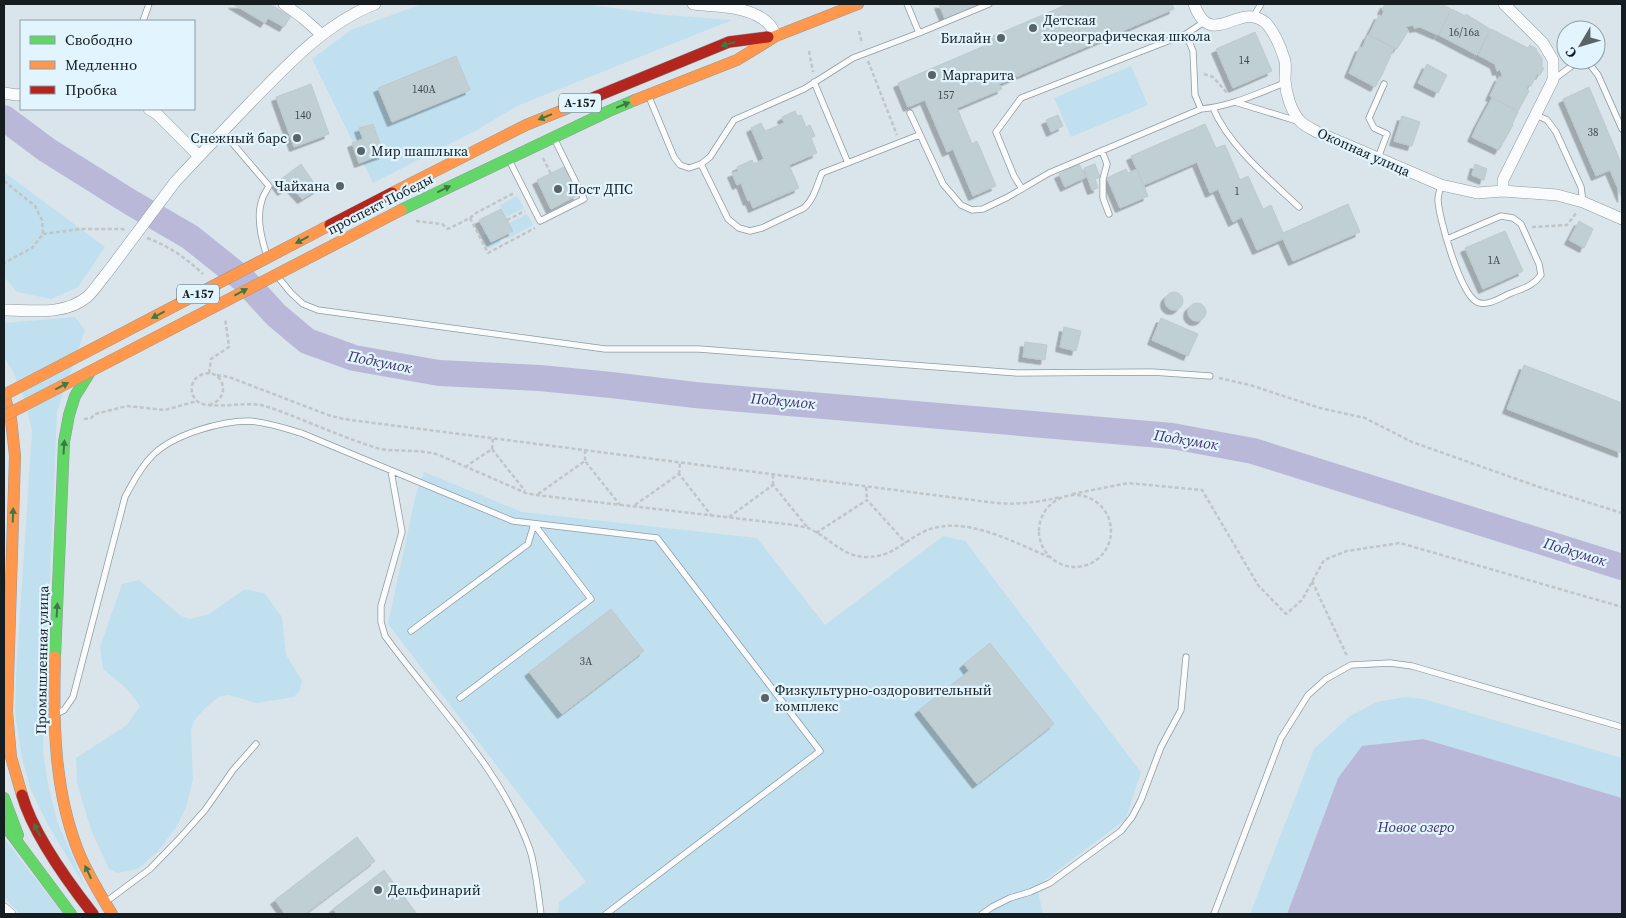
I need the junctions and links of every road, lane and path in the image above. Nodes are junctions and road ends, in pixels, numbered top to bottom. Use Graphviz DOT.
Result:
graph roads {
  1 [pos="149,4"];
  2 [pos="284,4"];
  3 [pos="375,4"];
  4 [pos="693,4"];
  5 [pos="858,4"];
  6 [pos="908,4"];
  7 [pos="989,4"];
  8 [pos="1194,4"];
  9 [pos="1261,4"];
  10 [pos="1504,4"];
  11 [pos="1255,14"];
  12 [pos="143,20"];
  13 [pos="1204,22"];
  14 [pos="859,31"];
  15 [pos="918,33"];
  16 [pos="1186,34"];
  17 [pos="322,35"];
  18 [pos="776,36"];
  19 [pos="809,51"];
  20 [pos="865,53"];
  21 [pos="1194,69"];
  22 [pos="1553,80"];
  23 [pos="814,82"];
  24 [pos="1286,83"];
  25 [pos="1384,84"];
  26 [pos="4,93"];
  27 [pos="20,94"];
  28 [pos="648,95"];
  29 [pos="1235,102"];
  30 [pos="1213,108"];
  31 [pos="1201,109"];
  32 [pos="150,110"];
  33 [pos="910,113"];
  34 [pos="1536,115"];
  35 [pos="1301,122"];
  36 [pos="1622,129"];
  37 [pos="222,131"];
  38 [pos="919,134"];
  39 [pos="553,137"];
  40 [pos="900,141"];
  41 [pos="1102,151"];
  42 [pos="199,156"];
  43 [pos="508,158"];
  44 [pos="1378,158"];
  45 [pos="848,162"];
  46 [pos="701,164"];
  47 [pos="4,180"];
  48 [pos="1441,185"];
  49 [pos="1022,189"];
  50 [pos="1503,191"];
  51 [pos="515,192"];
  52 [pos="1583,202"];
  53 [pos="1299,208"];
  54 [pos="525,211"];
  55 [pos="1109,214"];
  56 [pos="1576,215"];
  57 [pos="470,218"];
  58 [pos="1622,219"];
  59 [pos="507,220"];
  60 [pos="414,221"];
  61 [pos="540,221"];
  62 [pos="1523,230"];
  63 [pos="131,232"];
  64 [pos="42,234"];
  65 [pos="140,236"];
  66 [pos="1447,239"];
  67 [pos="270,262"];
  68 [pos="4,263"];
  69 [pos="274,271"];
  70 [pos="205,275"];
  71 [pos="4,310"];
  72 [pos="225,318"];
  73 [pos="90,372"];
  74 [pos="209,373"];
  75 [pos="216,375"];
  76 [pos="1210,376"];
  77 [pos="4,396"];
  78 [pos="197,401"];
  79 [pos="209,405"];
  80 [pos="4,416"];
  81 [pos="80,418"];
  82 [pos="493,439"];
  83 [pos="492,449"];
  84 [pos="585,450"];
  85 [pos="585,461"];
  86 [pos="680,463"];
  87 [pos="465,467"];
  88 [pos="391,471"];
  89 [pos="678,474"];
  90 [pos="773,475"];
  91 [pos="773,485"];
  92 [pos="866,487"];
  93 [pos="526,492"];
  94 [pos="1072,494"];
  95 [pos="536,495"];
  96 [pos="1061,497"];
  97 [pos="868,500"];
  98 [pos="620,504"];
  99 [pos="633,506"];
  100 [pos="1622,513"];
  101 [pos="712,516"];
  102 [pos="728,518"];
  103 [pos="534,524"];
  104 [pos="808,528"];
  105 [pos="816,533"];
  106 [pos="906,543"];
  107 [pos="1049,557"];
  108 [pos="1312,580"];
  109 [pos="1622,607"];
  110 [pos="411,631"];
  111 [pos="1186,657"];
  112 [pos="1351,665"];
  113 [pos="460,698"];
  114 [pos="54,715"];
  115 [pos="1622,726"];
  116 [pos="256,744"];
  117 [pos="4,798"];
  118 [pos="4,824"];
  119 [pos="25,852"];
  120 [pos="105,902"];
  121 [pos="4,909"];
  122 [pos="10,914"];
  123 [pos="71,914"];
  124 [pos="93,914"];
  125 [pos="112,914"];
  126 [pos="541,914"];
  127 [pos="606,914"];
  128 [pos="982,914"];
  129 [pos="1214,914"];
  1 -- 12 [label="lane"];
  2 -- 17 [label="street"];
  3 -- 17 [label="street"];
  4 -- 18 [label="street"];
  5 -- 18 [label="main road, проспект Победы / А-157"];
  6 -- 15 [label="lane"];
  7 -- 15 [label="lane"];
  8 -- 13 [label="street"];
  9 -- 11 [label="lane"];
  10 -- 22 [label="street"];
  11 -- 13 [label="street"];
  11 -- 24 [label="street, Окопная улица"];
  13 -- 16 [label="lane"];
  14 -- 20 [label="path"];
  15 -- 20 [label="lane"];
  16 -- 21 [label="lane"];
  16 -- 49 [label="lane"];
  17 -- 37 [label="street"];
  18 -- 28 [label="main road, проспект Победы / А-157"];
  18 -- 77 [label="main road, проспект Победы / А-157, one-way, bridge"];
  19 -- 23 [label="path"];
  20 -- 23 [label="lane"];
  20 -- 40 [label="path"];
  21 -- 29 [label="path"];
  21 -- 31 [label="lane"];
  22 -- 34 [label="street"];
  22 -- 36 [label="lane"];
  23 -- 45 [label="lane"];
  23 -- 46 [label="lane"];
  24 -- 29 [label="lane"];
  24 -- 35 [label="street, Окопная улица"];
  25 -- 44 [label="lane"];
  26 -- 27 [label="street"];
  39 -- 28 [label="main road, проспект Победы / А-157, one-way"];
  28 -- 46 [label="lane"];
  29 -- 30 [label="lane"];
  29 -- 35 [label="lane"];
  30 -- 31 [label="lane"];
  30 -- 53 [label="lane"];
  31 -- 41 [label="lane"];
  32 -- 42 [label="street"];
  33 -- 38 [label="lane"];
  34 -- 50 [label="street"];
  34 -- 52 [label="lane"];
  35 -- 44 [label="street, Окопная улица"];
  37 -- 42 [label="street"];
  37 -- 67 [label="lane"];
  38 -- 40 [label="lane"];
  38 -- 49 [label="lane"];
  39 -- 43 [label="main road, проспект Победы / А-157"];
  39 -- 61 [label="lane"];
  40 -- 45 [label="lane"];
  41 -- 49 [label="lane"];
  41 -- 55 [label="lane"];
  42 -- 71 [label="street, bridge"];
  43 -- 61 [label="lane"];
  73 -- 43 [label="main road, проспект Победы / А-157, one-way, bridge"];
  44 -- 48 [label="street, Окопная улица"];
  45 -- 46 [label="lane"];
  47 -- 64 [label="path"];
  48 -- 50 [label="street, Окопная улица"];
  48 -- 66 [label="lane"];
  50 -- 52 [label="street, Окопная улица"];
  51 -- 57 [label="path"];
  52 -- 58 [label="street, Окопная улица"];
  54 -- 59 [label="path"];
  56 -- 62 [label="path"];
  57 -- 60 [label="path"];
  57 -- 61 [label="path"];
  62 -- 66 [label="lane"];
  62 -- 66 [label="lane"];
  63 -- 64 [label="path"];
  64 -- 68 [label="path"];
  65 -- 70 [label="path"];
  69 -- 76 [label="lane"];
  72 -- 74 [label="path"];
  80 -- 73 [label="main road, проспект Победы / А-157, one-way, bridge"];
  114 -- 73 [label="main road, Промышленная улица, one-way"];
  74 -- 75 [label="path"];
  74 -- 78 [label="path"];
  75 -- 79 [label="path"];
  75 -- 82 [label="path"];
  76 -- 100 [label="path"];
  124 -- 77 [label="main road, one-way"];
  78 -- 79 [label="path"];
  78 -- 81 [label="path"];
  79 -- 87 [label="path"];
  82 -- 83 [label="path"];
  82 -- 84 [label="path"];
  83 -- 87 [label="path"];
  83 -- 93 [label="path"];
  84 -- 85 [label="path"];
  84 -- 86 [label="path"];
  85 -- 95 [label="path"];
  85 -- 98 [label="path"];
  86 -- 89 [label="path"];
  86 -- 90 [label="path"];
  87 -- 93 [label="path"];
  88 -- 103 [label="lane"];
  88 -- 114 [label="lane"];
  88 -- 126 [label="lane"];
  89 -- 99 [label="path"];
  89 -- 101 [label="path"];
  90 -- 91 [label="path"];
  90 -- 92 [label="path"];
  91 -- 102 [label="path"];
  91 -- 104 [label="path"];
  92 -- 96 [label="path"];
  92 -- 97 [label="path"];
  93 -- 95 [label="path"];
  94 -- 96 [label="path"];
  94 -- 107 [label="path"];
  94 -- 108 [label="path"];
  95 -- 98 [label="path"];
  96 -- 107 [label="path"];
  97 -- 105 [label="path"];
  97 -- 106 [label="path"];
  98 -- 99 [label="path"];
  99 -- 101 [label="path"];
  101 -- 102 [label="path"];
  102 -- 104 [label="path"];
  103 -- 110 [label="lane"];
  103 -- 113 [label="lane"];
  103 -- 127 [label="lane"];
  104 -- 105 [label="path"];
  105 -- 106 [label="path"];
  106 -- 107 [label="path"];
  108 -- 109 [label="path"];
  108 -- 112 [label="path"];
  111 -- 128 [label="lane"];
  112 -- 115 [label="lane"];
  112 -- 129 [label="lane"];
  120 -- 114 [label="main road, Промышленная улица, one-way"];
  116 -- 120 [label="lane"];
  117 -- 119 [label="main road"];
  118 -- 119 [label="main road"];
  119 -- 123 [label="main road"];
  120 -- 125 [label="main road, Промышленная улица"];
  121 -- 122 [label="street"];
}
